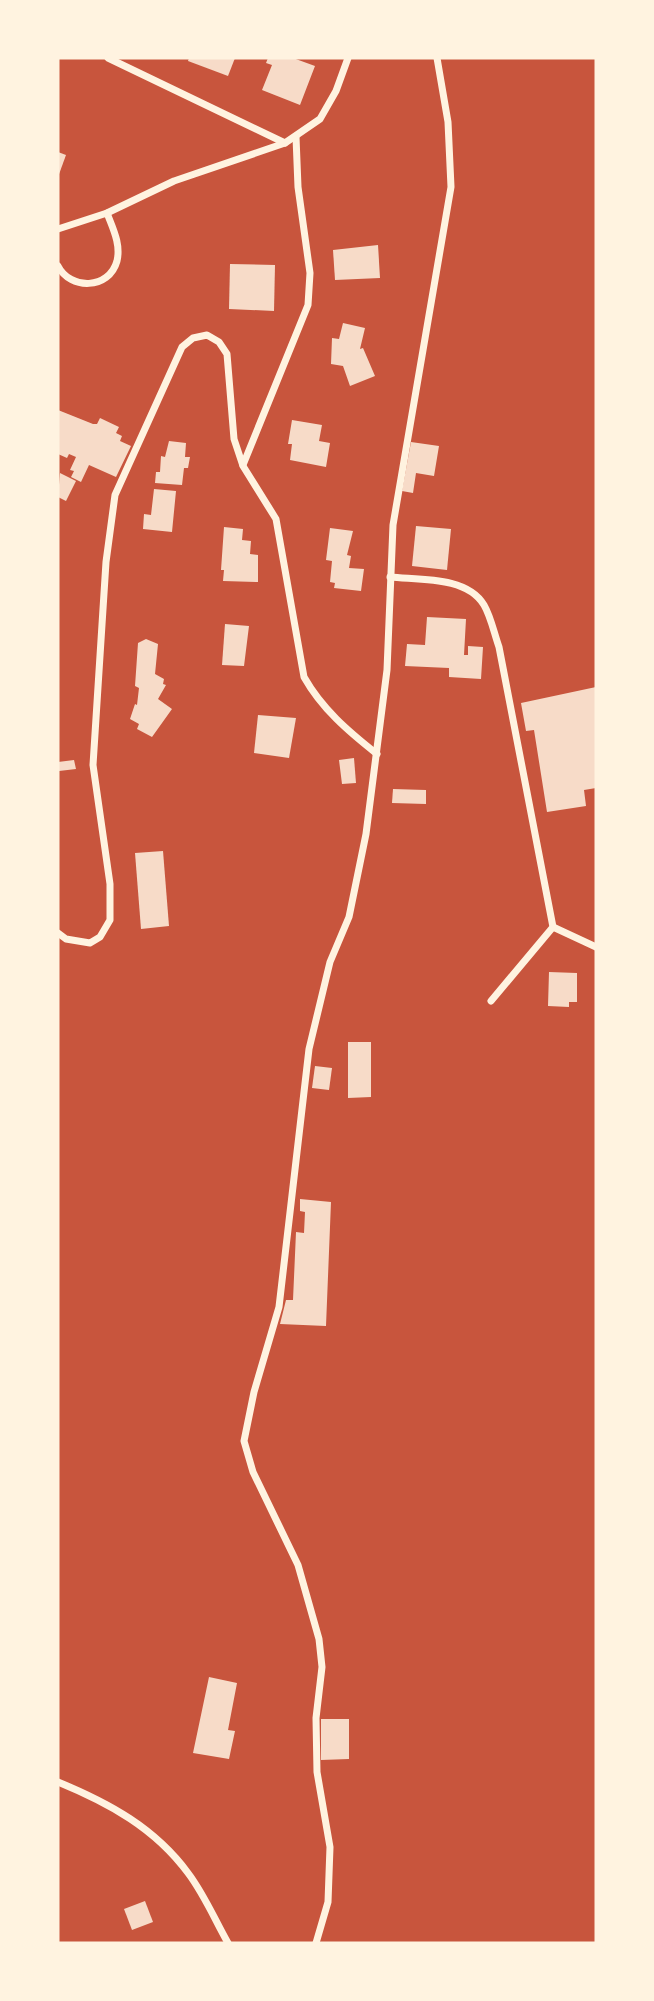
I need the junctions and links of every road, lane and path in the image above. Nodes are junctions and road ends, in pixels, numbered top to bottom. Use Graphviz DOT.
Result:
graph roads {
  1 [pos="108,58"];
  2 [pos="348,58"];
  3 [pos="437,58"];
  4 [pos="296,137"];
  5 [pos="285,143"];
  6 [pos="107,213"];
  7 [pos="58,229"];
  8 [pos="58,266"];
  9 [pos="243,466"];
  10 [pos="390,577"];
  11 [pos="377,754"];
  12 [pos="553,927"];
  13 [pos="58,933"];
  14 [pos="596,947"];
  15 [pos="491,1001"];
  16 [pos="58,1782"];
  17 [pos="228,1943"];
  18 [pos="316,1943"];
  1 -- 5 [label="street"];
  2 -- 4 [label="street"];
  3 -- 10 [label="street"];
  4 -- 5 [label="street"];
  4 -- 9 [label="street"];
  5 -- 6 [label="street"];
  6 -- 7 [label="street"];
  6 -- 8 [label="street"];
  9 -- 11 [label="street"];
  9 -- 13 [label="street"];
  10 -- 11 [label="street"];
  10 -- 12 [label="street"];
  11 -- 18 [label="street"];
  12 -- 14 [label="street"];
  12 -- 15 [label="street"];
  16 -- 17 [label="street"];
}
